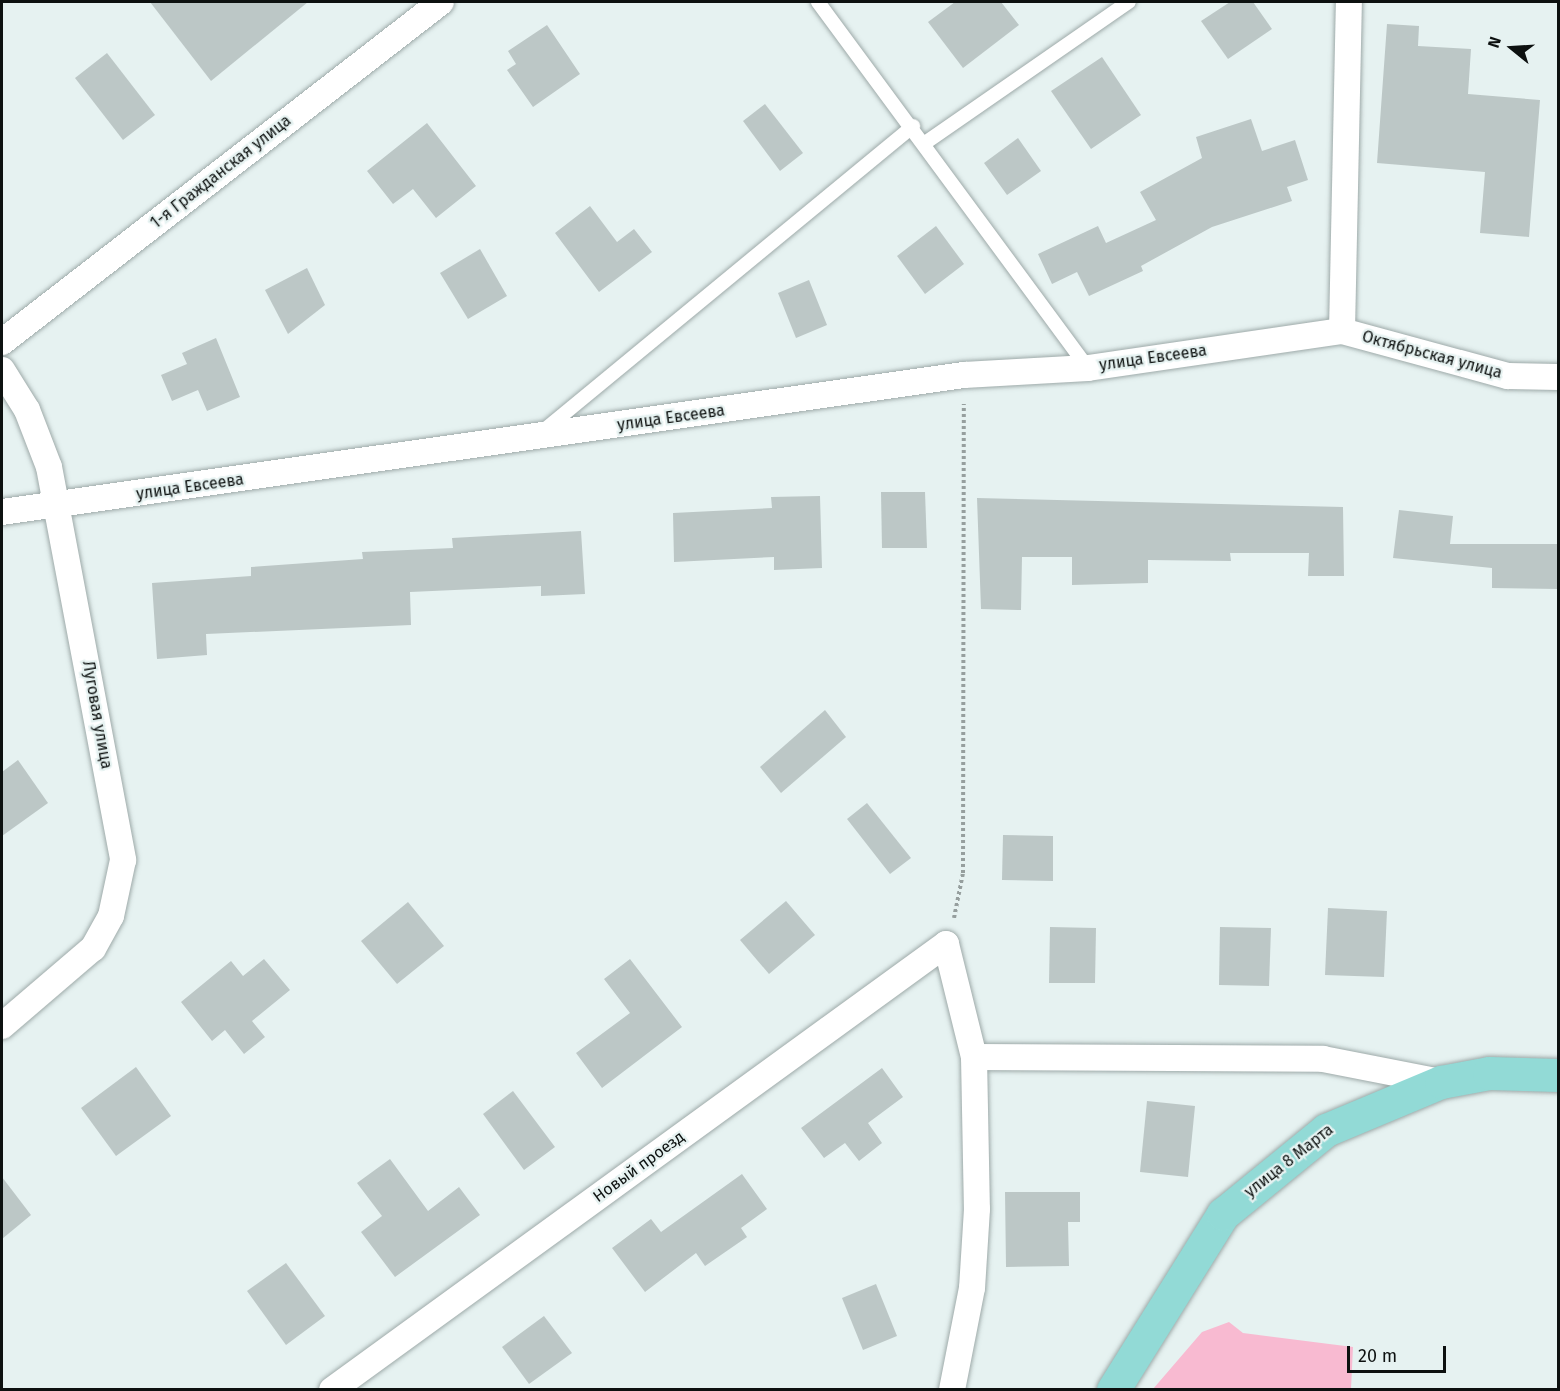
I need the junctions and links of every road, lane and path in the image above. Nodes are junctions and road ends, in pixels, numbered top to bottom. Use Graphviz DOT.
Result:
graph roads {
  1 [pos="441,2"];
  2 [pos="818,2"];
  3 [pos="1129,2"];
  4 [pos="1349,2"];
  5 [pos="913,126"];
  6 [pos="925,143"];
  7 [pos="1342,331"];
  8 [pos="2,342"];
  9 [pos="1088,368"];
  10 [pos="2,370"];
  11 [pos="964,375"];
  12 [pos="1558,377"];
  13 [pos="535,438"];
  14 [pos="58,505"];
  15 [pos="2,512"];
  16 [pos="946,944"];
  17 [pos="2,1026"];
  18 [pos="974,1058"];
  19 [pos="1558,1075"];
  20 [pos="1441,1082"];
  21 [pos="332,1389"];
  22 [pos="952,1389"];
  23 [pos="1113,1389"];
  1 -- 8 [label="street, 1-я Гражданская улица"];
  2 -- 5 [label="lane"];
  3 -- 6 [label="lane"];
  4 -- 7 [label="street"];
  5 -- 6 [label="lane"];
  5 -- 13 [label="lane"];
  6 -- 9 [label="lane"];
  7 -- 9 [label="street, улица Евсеева"];
  7 -- 12 [label="street, Октябрьская улица"];
  9 -- 11 [label="street, улица Евсеева"];
  10 -- 14 [label="street, Луговая улица"];
  11 -- 13 [label="street, улица Евсеева"];
  11 -- 16 [label="path"];
  13 -- 14 [label="street, улица Евсеева"];
  14 -- 15 [label="street, улица Евсеева"];
  14 -- 17 [label="street, Луговая улица"];
  16 -- 18 [label="street"];
  16 -- 21 [label="street, Новый проезд"];
  18 -- 20 [label="street"];
  18 -- 22 [label="street"];
  19 -- 20 [label="main road, улица 8 Марта"];
  20 -- 23 [label="main road, улица 8 Марта"];
}
